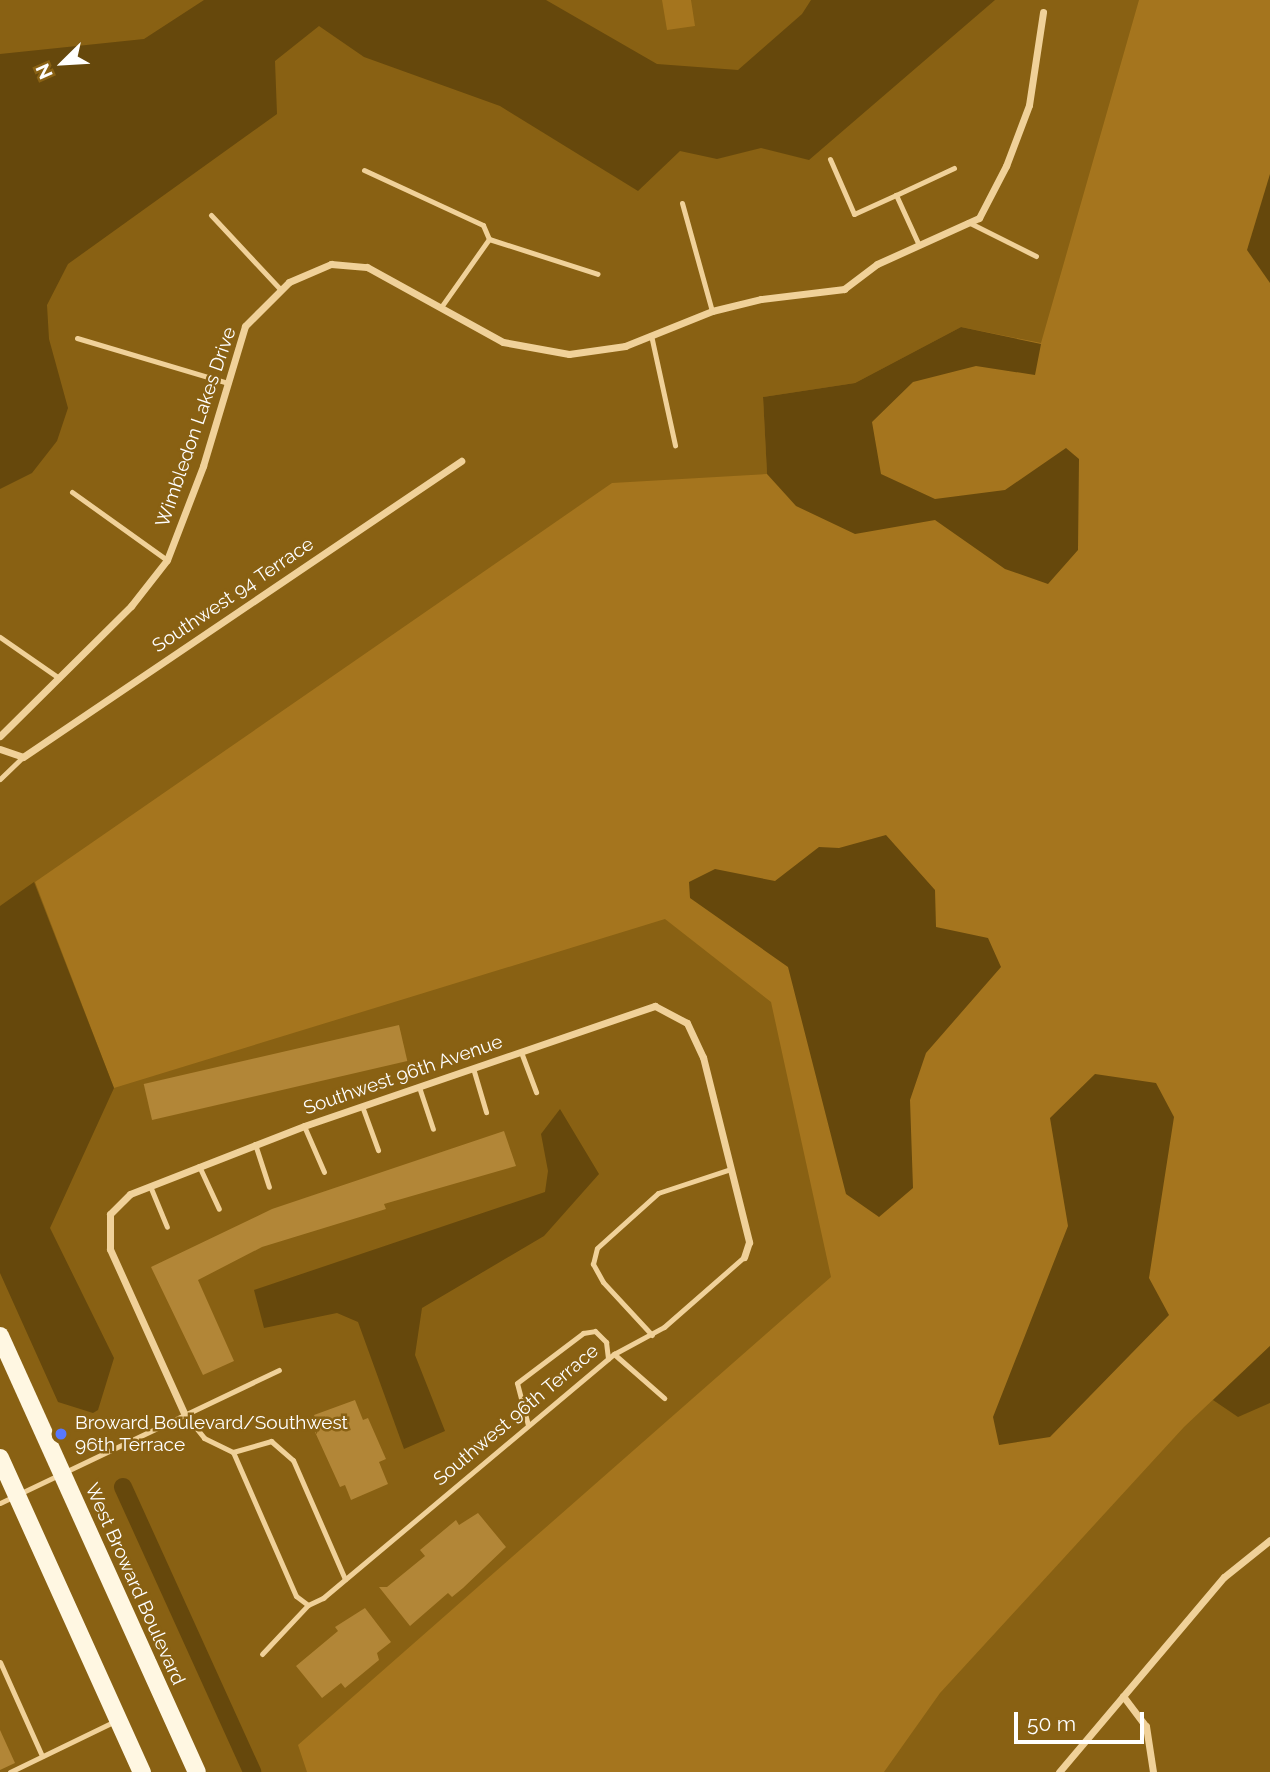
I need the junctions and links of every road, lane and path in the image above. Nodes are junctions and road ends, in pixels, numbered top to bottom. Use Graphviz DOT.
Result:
graph roads {
  1 [pos="1043,12"];
  2 [pos="830,159"];
  3 [pos="954,167"];
  4 [pos="365,170"];
  5 [pos="896,195"];
  6 [pos="682,203"];
  7 [pos="211,215"];
  8 [pos="968,222"];
  9 [pos="489,239"];
  10 [pos="918,243"];
  11 [pos="1036,256"];
  12 [pos="598,274"];
  13 [pos="281,290"];
  14 [pos="441,307"];
  15 [pos="712,311"];
  16 [pos="651,335"];
  17 [pos="77,338"];
  18 [pos="228,383"];
  19 [pos="675,444"];
  20 [pos="461,461"];
  21 [pos="72,492"];
  22 [pos="167,560"];
  23 [pos="0,637"];
  24 [pos="59,678"];
  25 [pos="0,736"];
  26 [pos="0,749"];
  27 [pos="23,757"];
  28 [pos="0,779"];
  29 [pos="521,1052"];
  30 [pos="472,1068"];
  31 [pos="419,1087"];
  32 [pos="536,1092"];
  33 [pos="362,1106"];
  34 [pos="486,1112"];
  35 [pos="304,1126"];
  36 [pos="433,1129"];
  37 [pos="255,1144"];
  38 [pos="377,1150"];
  39 [pos="199,1166"];
  40 [pos="731,1169"];
  41 [pos="324,1172"];
  42 [pos="150,1186"];
  43 [pos="270,1187"];
  44 [pos="219,1209"];
  45 [pos="167,1227"];
  46 [pos="744,1257"];
  47 [pos="652,1335"];
  48 [pos="0,1336"];
  49 [pos="614,1354"];
  50 [pos="608,1359"];
  51 [pos="279,1370"];
  52 [pos="664,1398"];
  53 [pos="184,1413"];
  54 [pos="528,1425"];
  55 [pos="233,1452"];
  56 [pos="0,1458"];
  57 [pos="61,1473"];
  58 [pos="17,1495"];
  59 [pos="0,1503"];
  60 [pos="1270,1540"];
  61 [pos="345,1579"];
  62 [pos="307,1605"];
  63 [pos="262,1654"];
  64 [pos="0,1662"];
  65 [pos="1123,1696"];
  66 [pos="118,1720"];
  67 [pos="42,1756"];
  68 [pos="10,1772"];
  69 [pos="142,1772"];
  70 [pos="197,1772"];
  71 [pos="1059,1772"];
  72 [pos="1153,1772"];
  1 -- 8 [label="street, Wimbledon Lakes Drive"];
  2 -- 5 [label="lane"];
  3 -- 5 [label="lane"];
  4 -- 9 [label="lane"];
  5 -- 10 [label="lane"];
  6 -- 15 [label="lane"];
  7 -- 13 [label="lane"];
  8 -- 10 [label="street, Wimbledon Lakes Drive"];
  8 -- 11 [label="lane"];
  9 -- 12 [label="lane"];
  9 -- 14 [label="lane"];
  10 -- 15 [label="street, Wimbledon Lakes Drive"];
  13 -- 14 [label="street, Wimbledon Lakes Drive"];
  13 -- 18 [label="street, Wimbledon Lakes Drive"];
  14 -- 16 [label="street, Wimbledon Lakes Drive"];
  15 -- 16 [label="street, Wimbledon Lakes Drive"];
  16 -- 19 [label="lane"];
  17 -- 18 [label="lane"];
  18 -- 22 [label="street, Wimbledon Lakes Drive"];
  20 -- 27 [label="street, Southwest 94 Terrace"];
  21 -- 22 [label="lane"];
  22 -- 24 [label="street, Wimbledon Lakes Drive"];
  23 -- 24 [label="lane"];
  24 -- 25 [label="street, Wimbledon Lakes Drive"];
  26 -- 27 [label="street"];
  27 -- 28 [label="lane, Southwest 94 Terrace"];
  29 -- 30 [label="street, Southwest 96th Avenue"];
  29 -- 32 [label="lane"];
  29 -- 40 [label="street, Southwest 96th Avenue"];
  30 -- 31 [label="street, Southwest 96th Avenue"];
  30 -- 34 [label="lane"];
  31 -- 33 [label="street, Southwest 96th Avenue"];
  31 -- 36 [label="lane"];
  33 -- 35 [label="street, Southwest 96th Avenue"];
  33 -- 38 [label="lane"];
  35 -- 37 [label="street, Southwest 96th Avenue"];
  35 -- 41 [label="lane"];
  37 -- 39 [label="street, Southwest 96th Avenue"];
  37 -- 43 [label="lane"];
  39 -- 42 [label="street, Southwest 96th Avenue"];
  39 -- 44 [label="lane"];
  40 -- 46 [label="street, Southwest 96th Avenue"];
  40 -- 47 [label="lane"];
  42 -- 45 [label="lane"];
  42 -- 53 [label="street, Southwest 96th Avenue"];
  46 -- 47 [label="lane, Southwest 96th Terrace"];
  47 -- 49 [label="lane, Southwest 96th Terrace"];
  48 -- 57 [label="main road, West Broward Boulevard"];
  49 -- 50 [label="lane, Southwest 96th Terrace"];
  49 -- 52 [label="lane"];
  50 -- 54 [label="lane, Southwest 96th Terrace"];
  50 -- 54 [label="lane"];
  51 -- 53 [label="lane"];
  53 -- 55 [label="lane"];
  53 -- 57 [label="lane"];
  54 -- 61 [label="lane, Southwest 96th Terrace"];
  55 -- 61 [label="lane"];
  55 -- 62 [label="lane"];
  56 -- 58 [label="main road"];
  57 -- 58 [label="lane"];
  57 -- 70 [label="main road, West Broward Boulevard"];
  58 -- 59 [label="lane"];
  58 -- 66 [label="main road"];
  60 -- 65 [label="street"];
  61 -- 62 [label="lane, Southwest 96th Terrace"];
  62 -- 63 [label="lane, Southwest 96th Terrace"];
  64 -- 67 [label="lane"];
  65 -- 71 [label="street"];
  65 -- 72 [label="street"];
  66 -- 67 [label="lane"];
  66 -- 69 [label="main road"];
  67 -- 68 [label="lane"];
}
